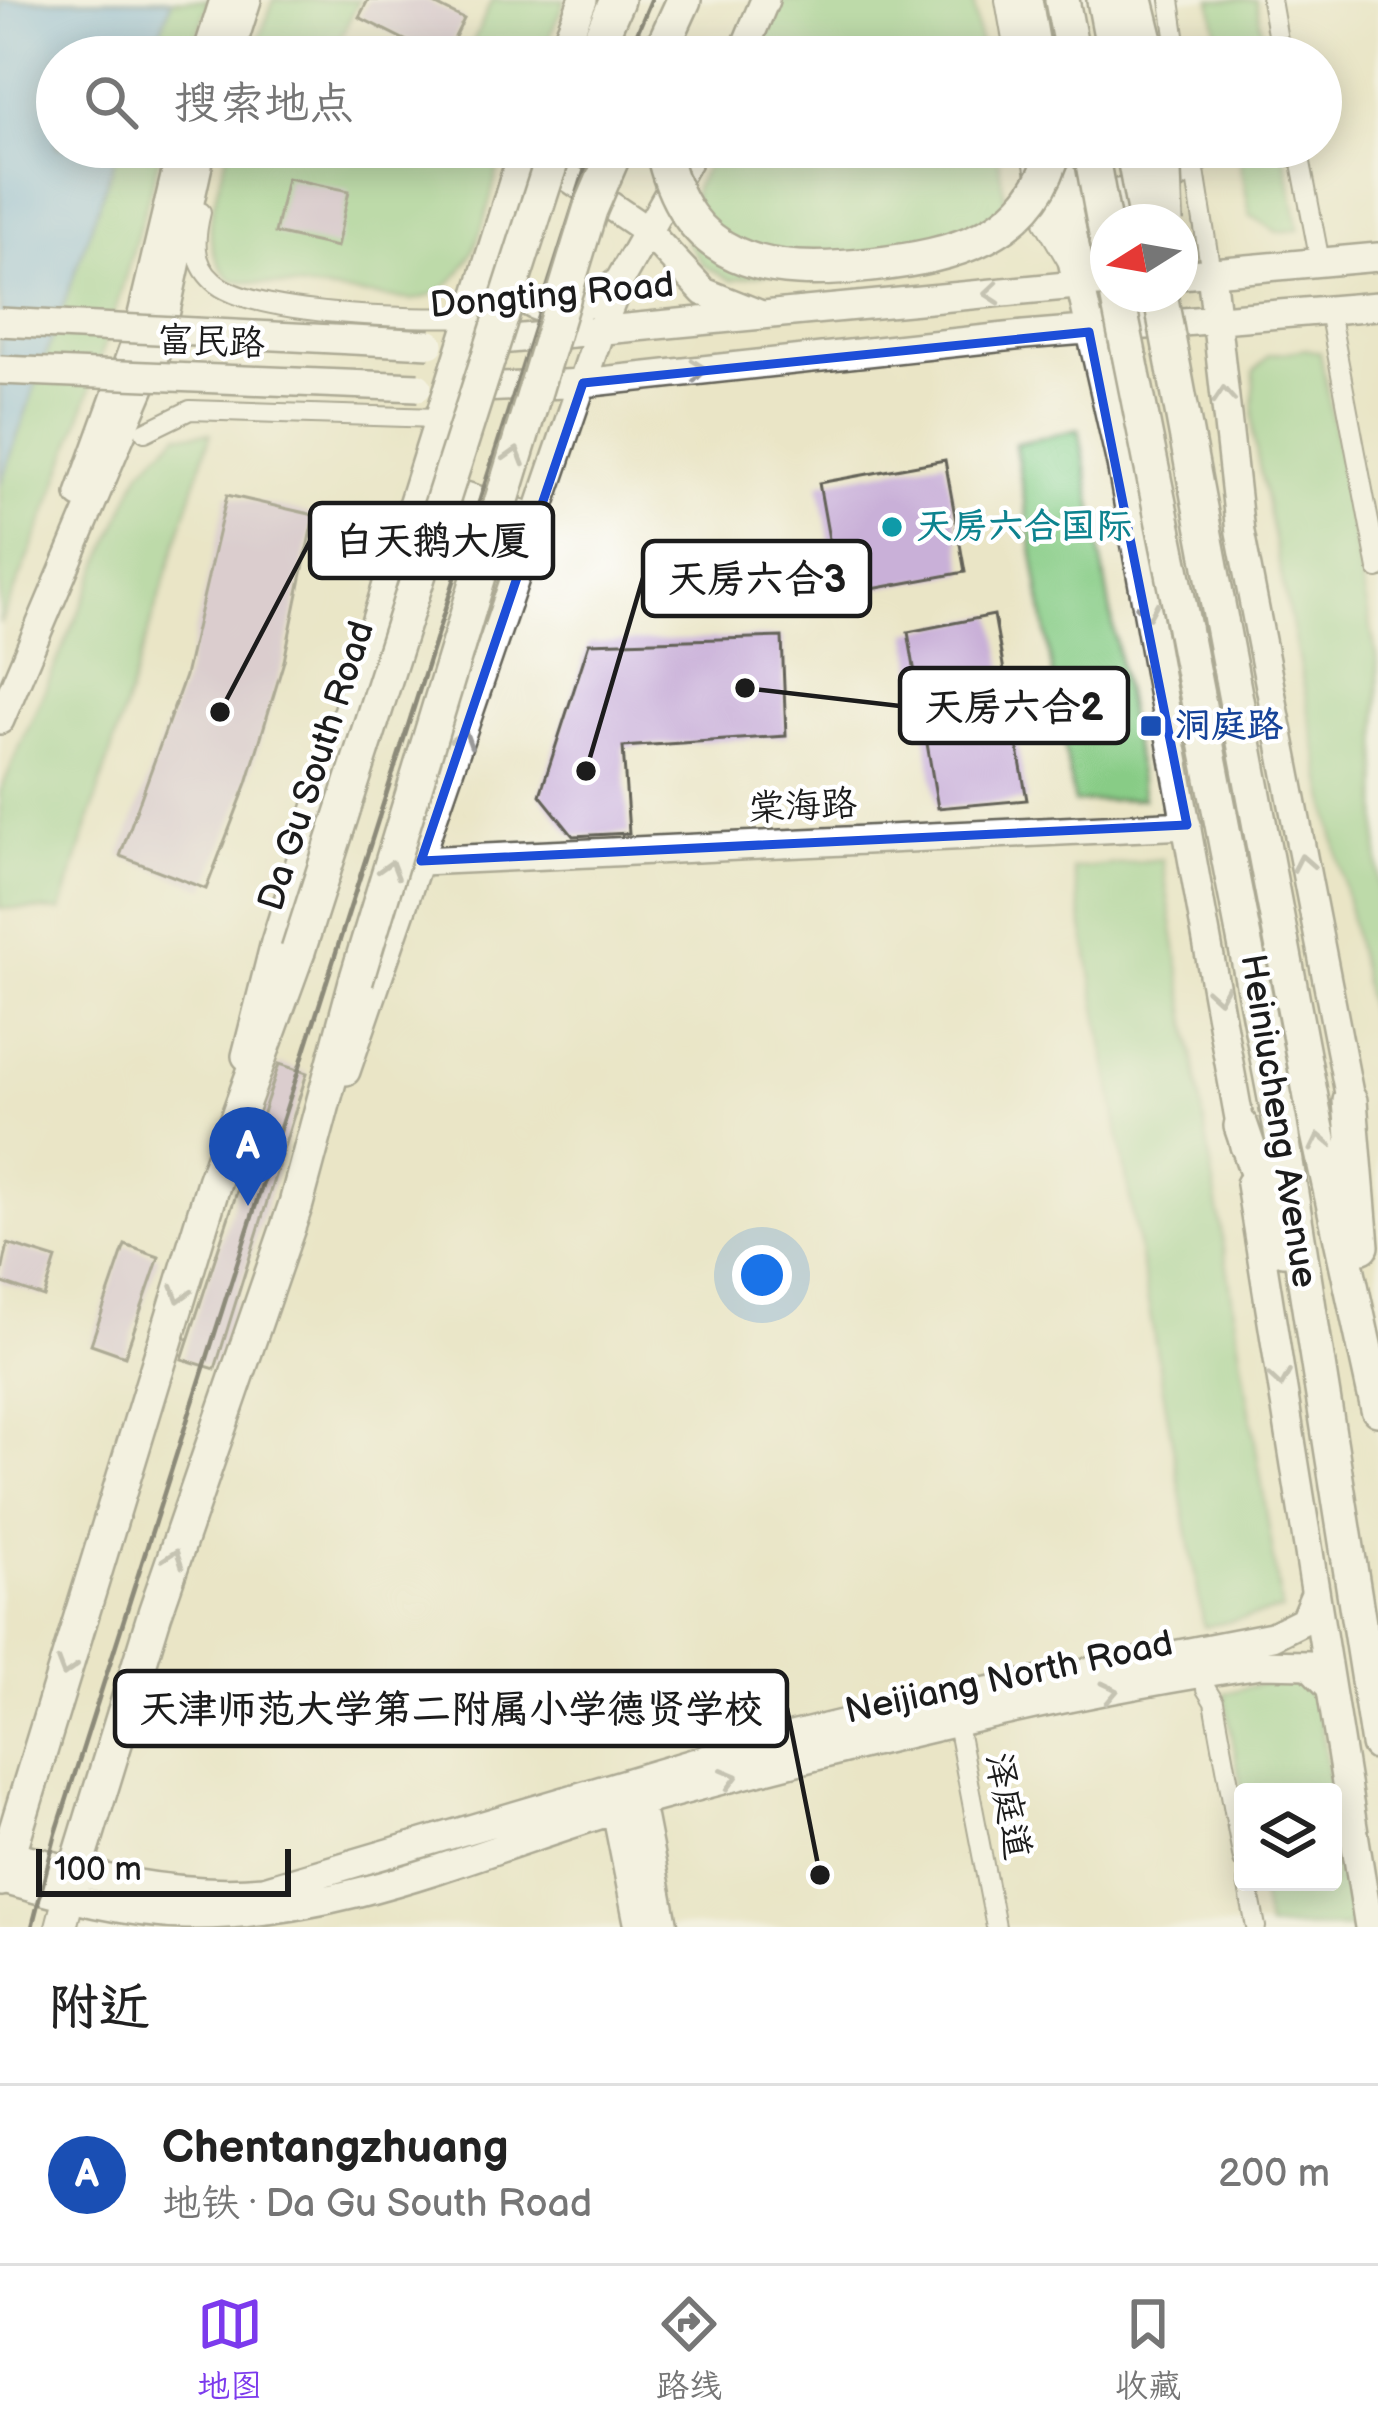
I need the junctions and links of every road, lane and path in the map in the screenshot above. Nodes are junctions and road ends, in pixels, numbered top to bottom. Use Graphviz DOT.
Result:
graph roads {
  1 [pos="224,0"];
  2 [pos="248,0"];
  3 [pos="583,0"];
  4 [pos="616,0"];
  5 [pos="684,0"];
  6 [pos="698,0"];
  7 [pos="765,0"];
  8 [pos="1005,0"];
  9 [pos="1025,0"];
  10 [pos="1062,0"];
  11 [pos="1271,0"];
  12 [pos="1140,1"];
  13 [pos="213,36"];
  14 [pos="238,36"];
  15 [pos="568,36"];
  16 [pos="601,36"];
  17 [pos="668,36"];
  18 [pos="684,36"];
  19 [pos="750,36"];
  20 [pos="1011,36"];
  21 [pos="1031,36"];
  22 [pos="1061,36"];
  23 [pos="1069,36"];
  24 [pos="1124,36"];
  25 [pos="1149,36"];
  26 [pos="1164,36"];
  27 [pos="1277,36"];
  28 [pos="177,168"];
  29 [pos="197,168"];
  30 [pos="210,168"];
  31 [pos="517,168"];
  32 [pos="549,168"];
  33 [pos="555,168"];
  34 [pos="608,168"];
  35 [pos="668,168"];
  36 [pos="682,168"];
  37 [pos="1034,168"];
  38 [pos="1049,168"];
  39 [pos="1058,168"];
  40 [pos="1061,168"];
  41 [pos="1094,168"];
  42 [pos="1136,168"];
  43 [pos="1177,168"];
  44 [pos="1178,168"];
  45 [pos="1186,168"];
  46 [pos="1302,168"];
  47 [pos="1100,204"];
  48 [pos="1142,204"];
  49 [pos="1170,204"];
  50 [pos="646,230"];
  51 [pos="495,237"];
  52 [pos="1378,257"];
  53 [pos="1320,262"];
  54 [pos="1090,270"];
  55 [pos="1211,272"];
  56 [pos="1198,273"];
  57 [pos="621,278"];
  58 [pos="1090,278"];
  59 [pos="1090,283"];
  60 [pos="1378,306"];
  61 [pos="1329,311"];
  62 [pos="1091,312"];
  63 [pos="1121,312"];
  64 [pos="1167,312"];
  65 [pos="759,314"];
  66 [pos="0,322"];
  67 [pos="1216,322"];
  68 [pos="465,330"];
  69 [pos="600,331"];
  70 [pos="1089,332"];
  71 [pos="0,370"];
  72 [pos="583,383"];
  73 [pos="432,388"];
  74 [pos="437,418"];
  75 [pos="145,432"];
  76 [pos="1121,464"];
  77 [pos="1231,471"];
  78 [pos="109,474"];
  79 [pos="420,482"];
  80 [pos="534,517"];
  81 [pos="1378,569"];
  82 [pos="0,676"];
  83 [pos="0,720"];
  84 [pos="1187,825"];
  85 [pos="421,861"];
  86 [pos="1350,1101"];
  87 [pos="1241,1126"];
  88 [pos="214,1183"];
  89 [pos="296,1204"];
  90 [pos="1378,1227"];
  91 [pos="1375,1394"];
  92 [pos="1322,1402"];
  93 [pos="1315,1594"];
  94 [pos="1329,1686"];
  95 [pos="1206,1689"];
  96 [pos="955,1711"];
  97 [pos="1378,1744"];
  98 [pos="626,1794"];
  99 [pos="1234,1811"];
  100 [pos="2,1869"];
  101 [pos="1249,1891"];
  102 [pos="68,1898"];
  103 [pos="639,1927"];
  104 [pos="664,1927"];
  105 [pos="996,1927"];
  106 [pos="1256,1927"];
  107 [pos="1369,1927"];
  1 -- 13 [label="street"];
  2 -- 14 [label="street"];
  3 -- 15 [label="street"];
  4 -- 16 [label="highway"];
  5 -- 17 [label="highway"];
  6 -- 18 [label="highway"];
  7 -- 19 [label="street"];
  8 -- 20 [label="street"];
  9 -- 21 [label="highway"];
  10 -- 22 [label="highway"];
  10 -- 23 [label="highway"];
  11 -- 27 [label="street"];
  12 -- 24 [label="highway"];
  12 -- 25 [label="highway"];
  12 -- 26 [label="street"];
  28 -- 82 [label="street"];
  29 -- 78 [label="street"];
  30 -- 68 [label="street, Dongting Road"];
  31 -- 51 [label="street"];
  32 -- 88 [label="highway, Da Gu South Road, bridge"];
  33 -- 50 [label="street"];
  89 -- 34 [label="highway, one-way, bridge"];
  35 -- 38 [label="highway, bridge"];
  36 -- 50 [label="street"];
  37 -- 58 [label="street"];
  39 -- 54 [label="highway"];
  40 -- 43 [label="highway"];
  41 -- 47 [label="highway, bridge"];
  42 -- 48 [label="highway, bridge"];
  44 -- 49 [label="highway, bridge"];
  45 -- 55 [label="street, Heiniucheng Avenue"];
  46 -- 53 [label="street"];
  50 -- 57 [label="street"];
  50 -- 65 [label="street"];
  51 -- 57 [label="street"];
  51 -- 68 [label="street"];
  52 -- 53 [label="street"];
  53 -- 55 [label="street"];
  55 -- 56 [label="street"];
  55 -- 67 [label="street, Heiniucheng Avenue"];
  57 -- 69 [label="street"];
  59 -- 65 [label="street, Dongting Road, one-way"];
  60 -- 61 [label="street"];
  61 -- 67 [label="street"];
  61 -- 81 [label="street"];
  62 -- 70 [label="street, Heiniucheng Avenue"];
  63 -- 92 [label="highway, Heiniucheng Avenue, bridge"];
  91 -- 64 [label="highway, Heiniucheng Avenue, one-way, bridge"];
  65 -- 69 [label="street, Dongting Road"];
  66 -- 68 [label="street, Dongting Road, bridge"];
  67 -- 70 [label="street"];
  77 -- 67 [label="street, Heiniucheng Avenue, one-way"];
  68 -- 69 [label="street, Dongting Road"];
  68 -- 73 [label="street, Da Gu South Road"];
  69 -- 72 [label="street"];
  72 -- 70 [label="street, one-way"];
  70 -- 76 [label="street, Heiniucheng Avenue"];
  71 -- 73 [label="street, 富民路, bridge"];
  72 -- 73 [label="street"];
  72 -- 80 [label="street"];
  73 -- 74 [label="street, Da Gu South Road"];
  74 -- 75 [label="street"];
  74 -- 79 [label="street, Da Gu South Road"];
  75 -- 78 [label="street"];
  76 -- 77 [label="street"];
  76 -- 84 [label="street, Heiniucheng Avenue, one-way"];
  86 -- 77 [label="street, Heiniucheng Avenue, one-way"];
  78 -- 83 [label="street"];
  79 -- 80 [label="street"];
  79 -- 88 [label="street, Da Gu South Road"];
  85 -- 80 [label="street, one-way"];
  84 -- 85 [label="street, 棠海路"];
  84 -- 87 [label="street, Heiniucheng Avenue, one-way"];
  85 -- 89 [label="street"];
  86 -- 90 [label="street, Heiniucheng Avenue"];
  86 -- 91 [label="highway"];
  87 -- 92 [label="highway"];
  87 -- 93 [label="street, Heiniucheng Avenue, one-way"];
  88 -- 100 [label="highway, Da Gu South Road, one-way"];
  102 -- 89 [label="highway, one-way"];
  92 -- 97 [label="highway, Heiniucheng Avenue"];
  93 -- 94 [label="street, Heiniucheng Avenue"];
  93 -- 96 [label="street, Neijiang North Road"];
  96 -- 94 [label="street, Neijiang North Road, one-way"];
  94 -- 107 [label="street, Heiniucheng Avenue"];
  95 -- 99 [label="street"];
  96 -- 98 [label="street, Neijiang North Road"];
  96 -- 105 [label="street, 泽庭道"];
  98 -- 102 [label="street, Neijiang North Road"];
  98 -- 103 [label="street"];
  98 -- 104 [label="street"];
  100 -- 102 [label="street, Neijiang North Road"];
  101 -- 106 [label="street"];
}
